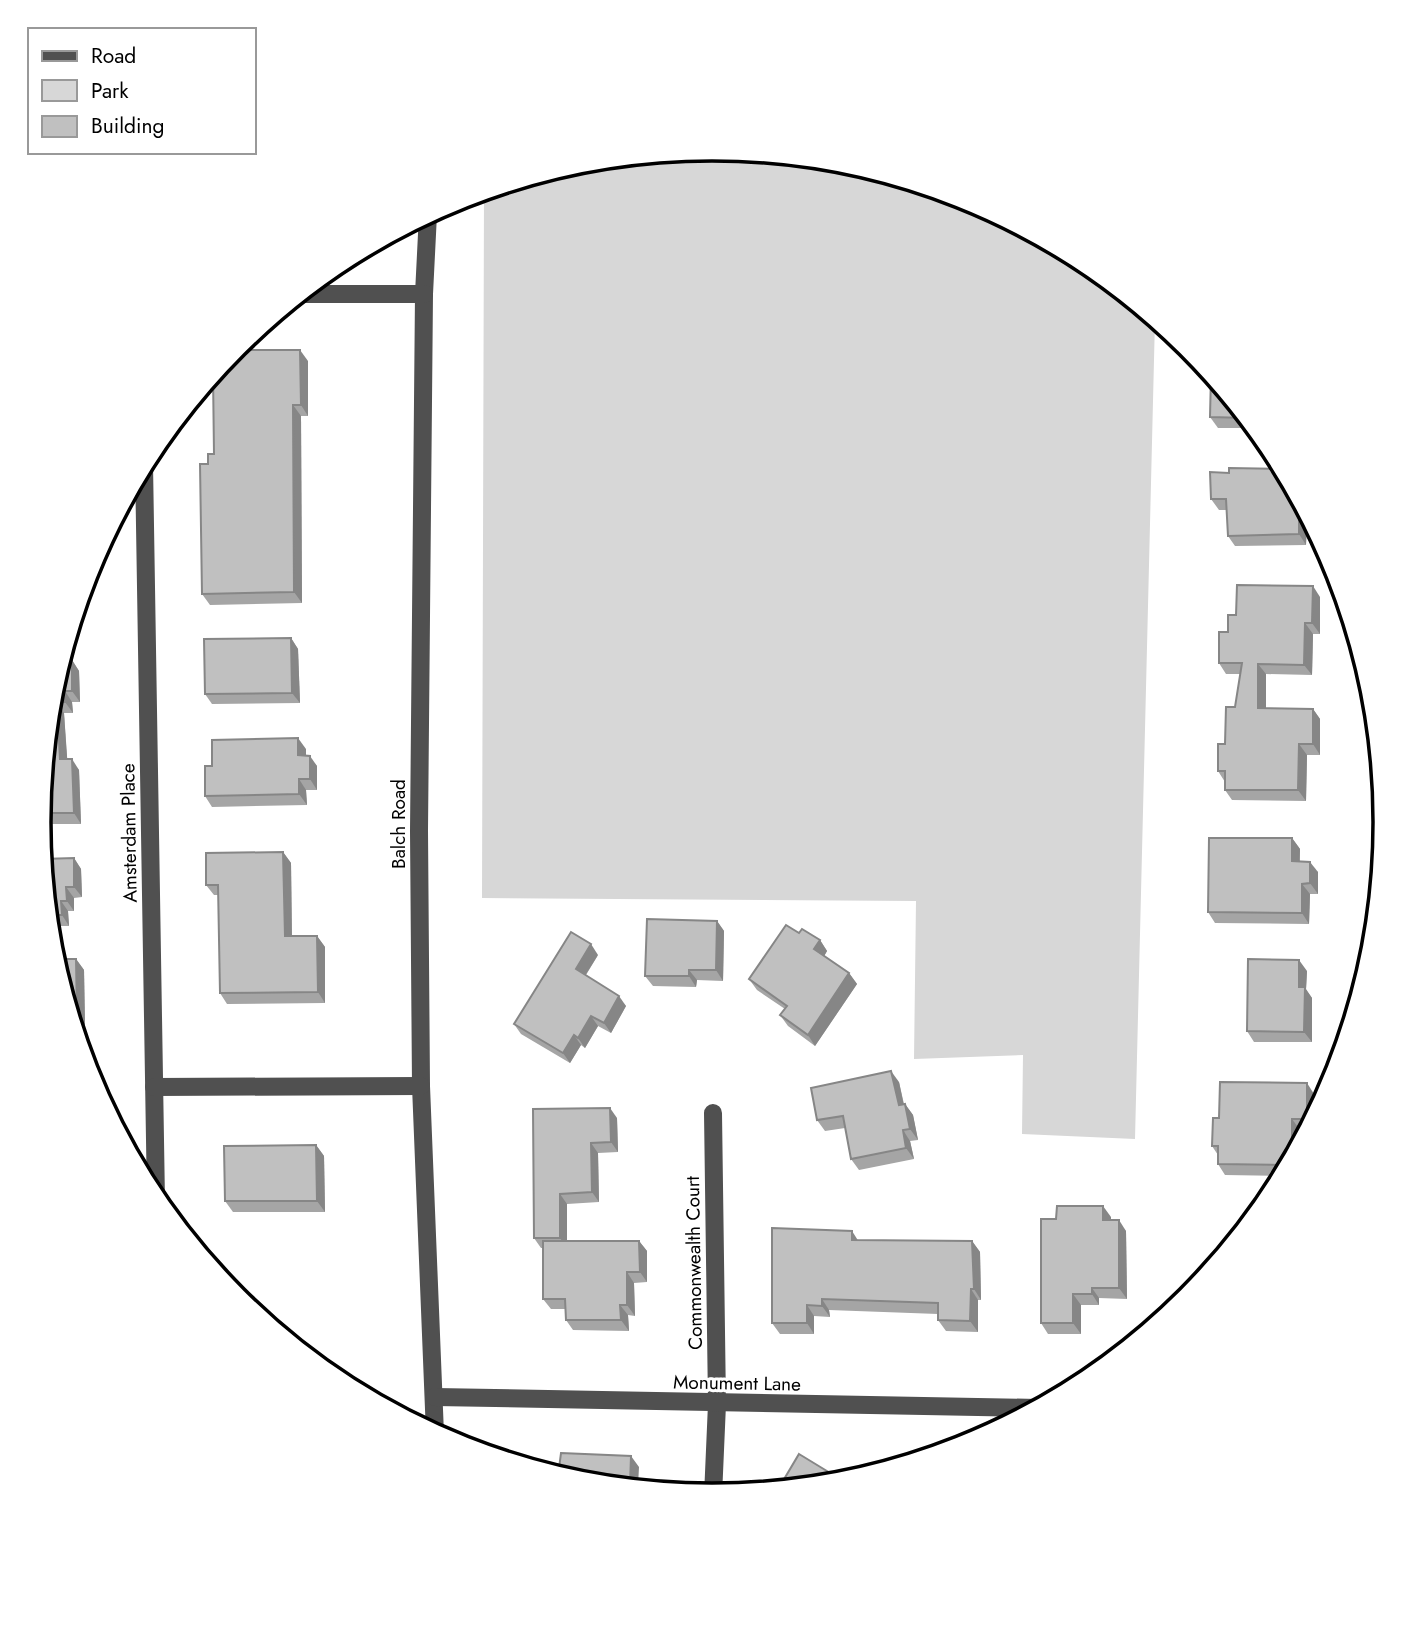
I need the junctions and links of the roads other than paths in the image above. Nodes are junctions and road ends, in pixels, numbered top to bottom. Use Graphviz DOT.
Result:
graph roads {
  1 [pos="427,226"];
  2 [pos="315,294"];
  3 [pos="424,294"];
  4 [pos="144,484"];
  5 [pos="421,1086"];
  6 [pos="153,1087"];
  7 [pos="713,1113"];
  8 [pos="155,1179"];
  9 [pos="435,1397"];
  10 [pos="717,1404"];
  11 [pos="1018,1409"];
  12 [pos="435,1423"];
  13 [pos="714,1484"];
  1 -- 3 [label="street, Balch Road"];
  2 -- 3 [label="street"];
  3 -- 5 [label="street, Balch Road"];
  4 -- 6 [label="street, Amsterdam Place"];
  5 -- 6 [label="street"];
  5 -- 9 [label="street, Balch Road"];
  6 -- 8 [label="street, Amsterdam Place"];
  7 -- 10 [label="street, Commonwealth Court"];
  9 -- 10 [label="street, Monument Lane"];
  9 -- 12 [label="street, Balch Road"];
  10 -- 11 [label="street, Monument Lane"];
  10 -- 13 [label="street, Commonwealth Court"];
}
